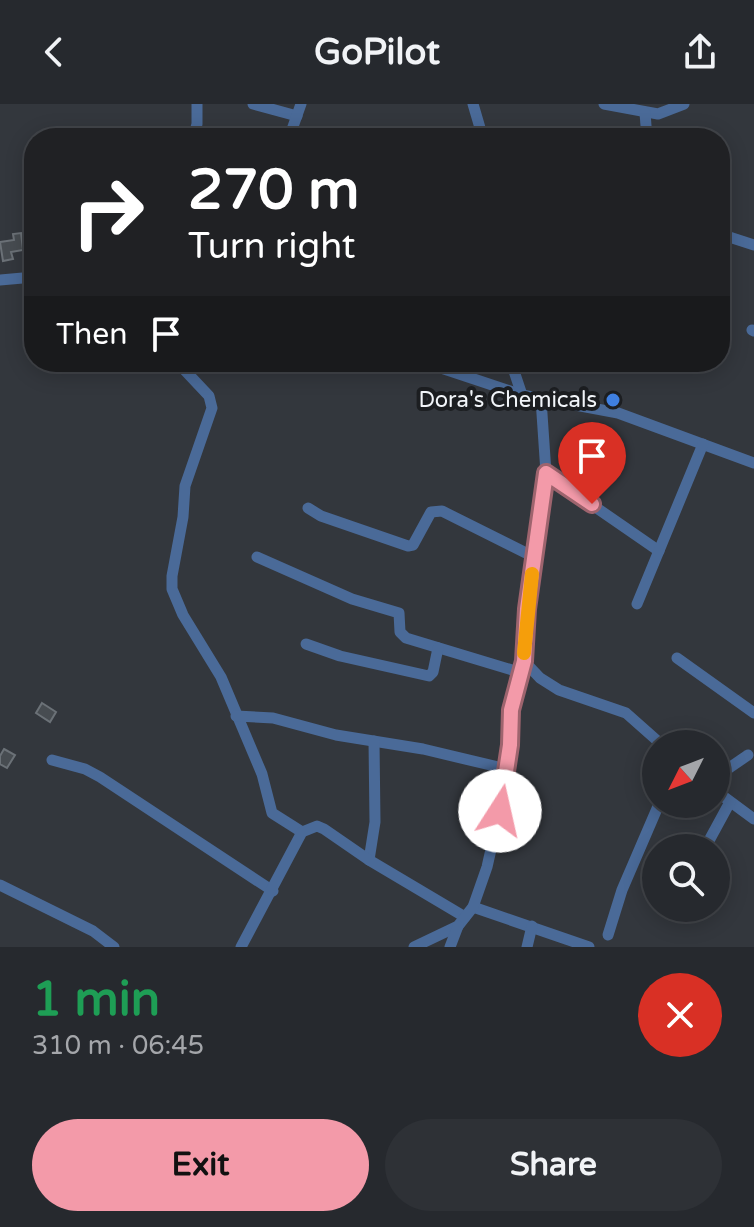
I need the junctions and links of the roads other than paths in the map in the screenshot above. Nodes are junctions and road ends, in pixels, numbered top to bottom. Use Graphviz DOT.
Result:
graph roads {
  1 [pos="197,104"];
  2 [pos="253,104"];
  3 [pos="473,104"];
  4 [pos="604,104"];
  5 [pos="680,105"];
  6 [pos="299,110"];
  7 [pos="645,113"];
  8 [pos="196,128"];
  9 [pos="480,128"];
  10 [pos="646,128"];
  11 [pos="730,237"];
  12 [pos="754,245"];
  13 [pos="24,278"];
  14 [pos="0,280"];
  15 [pos="186,372"];
  16 [pos="453,372"];
  17 [pos="514,372"];
  18 [pos="522,395"];
  19 [pos="541,399"];
  20 [pos="703,444"];
  21 [pos="754,463"];
  22 [pos="546,473"];
  23 [pos="308,508"];
  24 [pos="659,551"];
  25 [pos="257,557"];
  26 [pos="534,557"];
  27 [pos="637,604"];
  28 [pos="306,644"];
  29 [pos="438,648"];
  30 [pos="677,658"];
  31 [pos="523,667"];
  32 [pos="754,713"];
  33 [pos="236,716"];
  34 [pos="645,730"];
  35 [pos="374,741"];
  36 [pos="748,755"];
  37 [pos="52,760"];
  38 [pos="730,767"];
  39 [pos="507,769"];
  40 [pos="730,802"];
  41 [pos="653,818"];
  42 [pos="754,819"];
  43 [pos="302,832"];
  44 [pos="369,860"];
  45 [pos="0,885"];
  46 [pos="273,891"];
  47 [pos="465,916"];
  48 [pos="532,926"];
  49 [pos="608,935"];
  50 [pos="114,947"];
  51 [pos="241,947"];
  52 [pos="414,947"];
  53 [pos="450,947"];
  54 [pos="527,947"];
  55 [pos="589,947"];
  1 -- 8 [label="street"];
  2 -- 6 [label="street"];
  3 -- 9 [label="street"];
  4 -- 7 [label="street"];
  5 -- 7 [label="street"];
  7 -- 10 [label="street"];
  11 -- 12 [label="street"];
  13 -- 14 [label="street"];
  15 -- 33 [label="street"];
  16 -- 18 [label="street"];
  17 -- 18 [label="street"];
  18 -- 19 [label="street"];
  19 -- 20 [label="street"];
  19 -- 22 [label="street"];
  20 -- 21 [label="street"];
  20 -- 24 [label="street"];
  22 -- 24 [label="street"];
  22 -- 26 [label="street"];
  23 -- 26 [label="street"];
  24 -- 27 [label="street"];
  25 -- 29 [label="street"];
  26 -- 31 [label="street"];
  28 -- 29 [label="street"];
  29 -- 31 [label="street"];
  30 -- 32 [label="street"];
  31 -- 34 [label="street"];
  31 -- 39 [label="street"];
  33 -- 35 [label="street"];
  33 -- 43 [label="street"];
  35 -- 39 [label="street"];
  35 -- 44 [label="street"];
  36 -- 38 [label="street"];
  37 -- 46 [label="street"];
  39 -- 47 [label="street"];
  40 -- 42 [label="street"];
  41 -- 49 [label="street"];
  43 -- 44 [label="street"];
  43 -- 46 [label="street"];
  44 -- 47 [label="street"];
  45 -- 50 [label="street"];
  46 -- 51 [label="street"];
  47 -- 48 [label="street"];
  47 -- 52 [label="street"];
  47 -- 53 [label="street"];
  48 -- 54 [label="street"];
  48 -- 55 [label="street"];
}
